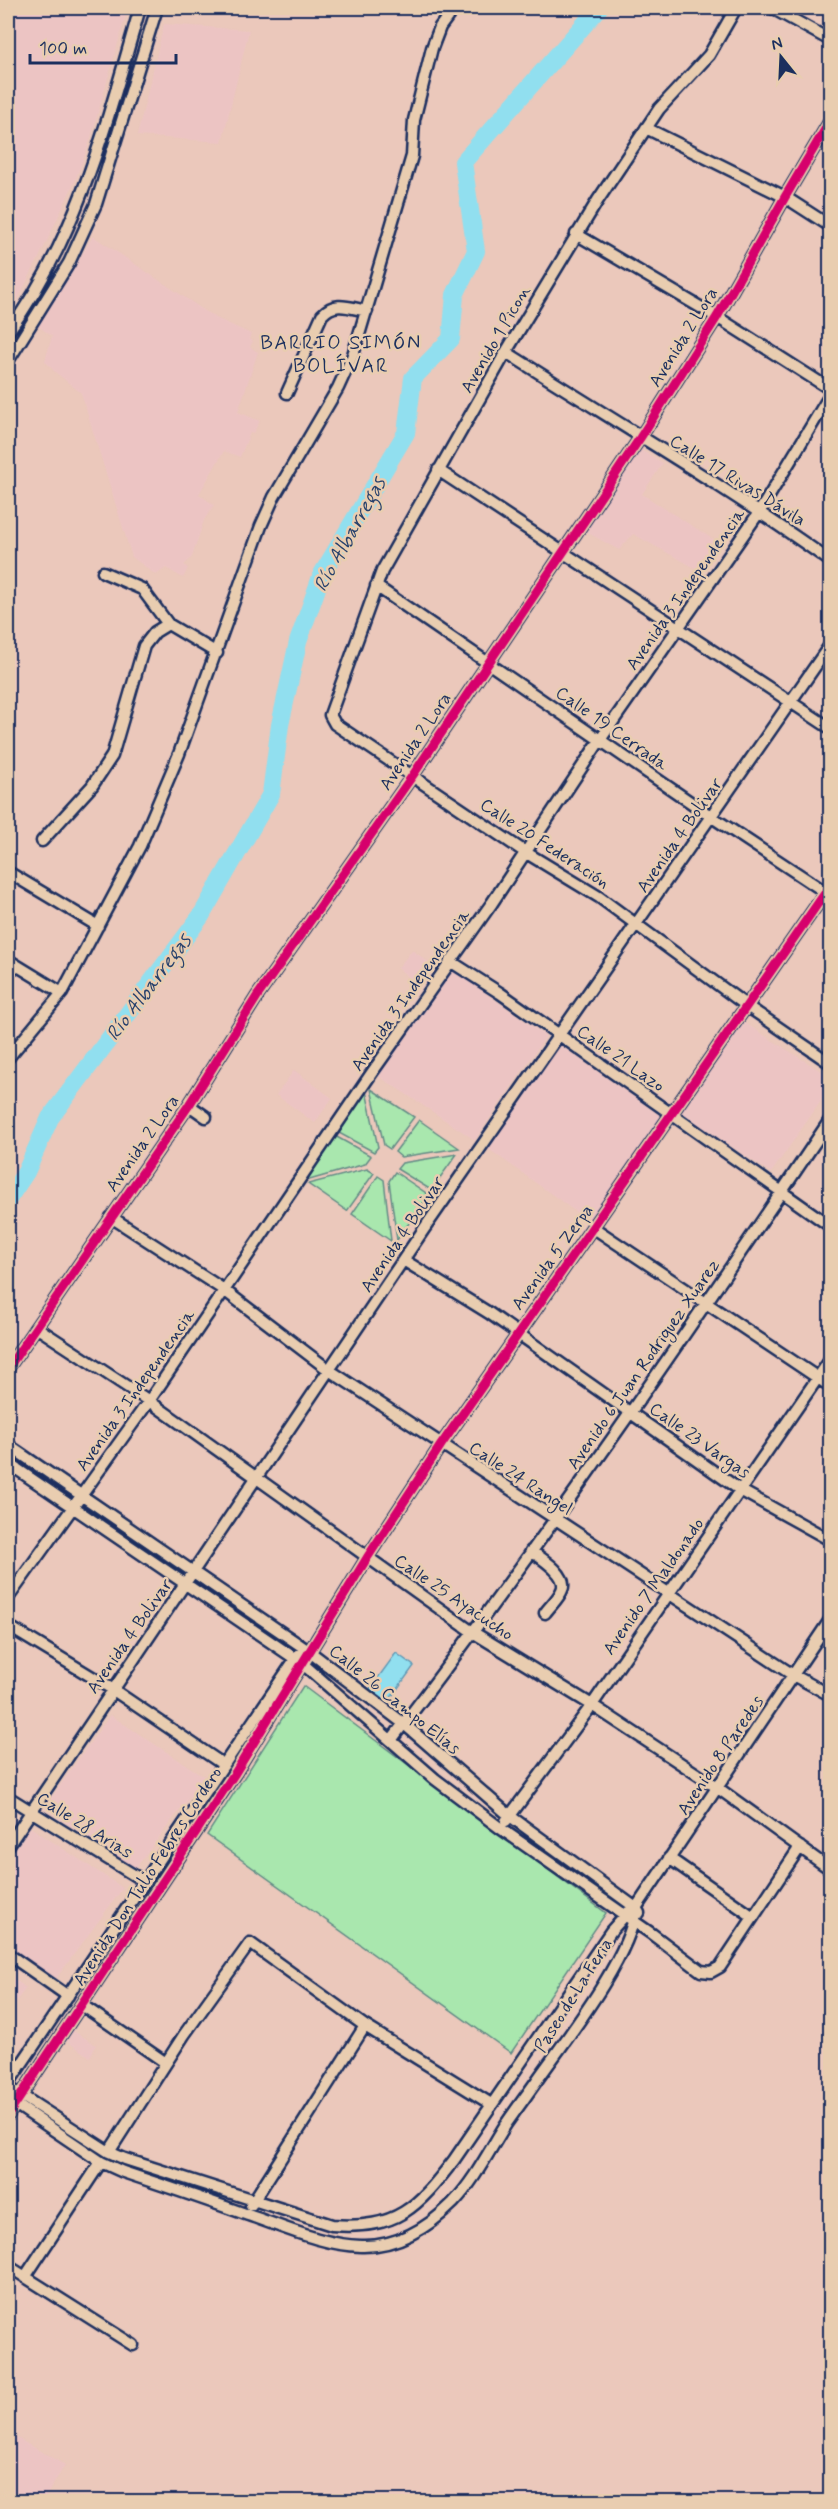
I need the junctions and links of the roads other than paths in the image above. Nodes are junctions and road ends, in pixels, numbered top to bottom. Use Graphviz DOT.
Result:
graph roads {
  1 [pos="141,8"];
  2 [pos="157,8"];
  3 [pos="454,8"];
  4 [pos="736,8"];
  5 [pos="772,8"];
  6 [pos="831,40"];
  7 [pos="831,121"];
  8 [pos="646,128"];
  9 [pos="785,197"];
  10 [pos="831,226"];
  11 [pos="576,234"];
  12 [pos="367,311"];
  13 [pos="717,317"];
  14 [pos="9,327"];
  15 [pos="20,344"];
  16 [pos="506,352"];
  17 [pos="8,361"];
  18 [pos="831,389"];
  19 [pos="287,393"];
  20 [pos="831,395"];
  21 [pos="640,438"];
  22 [pos="438,470"];
  23 [pos="760,511"];
  24 [pos="563,551"];
  25 [pos="831,561"];
  26 [pos="103,572"];
  27 [pos="376,586"];
  28 [pos="168,624"];
  29 [pos="680,627"];
  30 [pos="831,645"];
  31 [pos="216,653"];
  32 [pos="488,661"];
  33 [pos="792,701"];
  34 [pos="330,715"];
  35 [pos="831,728"];
  36 [pos="600,740"];
  37 [pos="413,775"];
  38 [pos="712,817"];
  39 [pos="42,841"];
  40 [pos="525,852"];
  41 [pos="8,872"];
  42 [pos="829,891"];
  43 [pos="637,925"];
  44 [pos="98,926"];
  45 [pos="8,960"];
  46 [pos="450,961"];
  47 [pos="62,993"];
  48 [pos="747,1006"];
  49 [pos="559,1035"];
  50 [pos="8,1058"];
  51 [pos="831,1063"];
  52 [pos="189,1105"];
  53 [pos="672,1113"];
  54 [pos="206,1117"];
  55 [pos="831,1120"];
  56 [pos="783,1191"];
  57 [pos="111,1217"];
  58 [pos="831,1226"];
  59 [pos="594,1228"];
  60 [pos="405,1261"];
  61 [pos="224,1290"];
  62 [pos="708,1303"];
  63 [pos="36,1327"];
  64 [pos="517,1334"];
  65 [pos="831,1360"];
  66 [pos="8,1368"];
  67 [pos="329,1370"];
  68 [pos="819,1378"];
  69 [pos="831,1386"];
  70 [pos="149,1401"];
  71 [pos="630,1411"];
  72 [pos="8,1445"];
  73 [pos="441,1445"];
  74 [pos="8,1463"];
  75 [pos="257,1477"];
  76 [pos="740,1490"];
  77 [pos="82,1496"];
  78 [pos="74,1507"];
  79 [pos="555,1519"];
  80 [pos="831,1540"];
  81 [pos="531,1551"];
  82 [pos="367,1558"];
  83 [pos="194,1572"];
  84 [pos="186,1584"];
  85 [pos="668,1594"];
  86 [pos="8,1598"];
  87 [pos="545,1613"];
  88 [pos="831,1620"];
  89 [pos="8,1626"];
  90 [pos="471,1631"];
  91 [pos="306,1650"];
  92 [pos="299,1661"];
  93 [pos="793,1675"];
  94 [pos="112,1689"];
  95 [pos="831,1695"];
  96 [pos="592,1705"];
  97 [pos="403,1724"];
  98 [pos="392,1739"];
  99 [pos="224,1765"];
  100 [pos="718,1788"];
  101 [pos="8,1797"];
  102 [pos="31,1812"];
  103 [pos="510,1816"];
  104 [pos="500,1828"];
  105 [pos="8,1846"];
  106 [pos="800,1846"];
  107 [pos="669,1858"];
  108 [pos="831,1869"];
  109 [pos="145,1881"];
  110 [pos="636,1908"];
  111 [pos="624,1914"];
  112 [pos="752,1916"];
  113 [pos="634,1921"];
  114 [pos="652,1934"];
  115 [pos="8,1954"];
  116 [pos="68,1996"];
  117 [pos="82,2005"];
  118 [pos="365,2026"];
  119 [pos="166,2063"];
  120 [pos="8,2086"];
  121 [pos="15,2099"];
  122 [pos="491,2104"];
  123 [pos="8,2115"];
  124 [pos="109,2152"];
  125 [pos="101,2162"];
  126 [pos="253,2201"];
  127 [pos="247,2214"];
  128 [pos="8,2266"];
  129 [pos="25,2277"];
  130 [pos="133,2345"];
  1 -- 14 [label="street"];
  2 -- 15 [label="street"];
  3 -- 12 [label="street"];
  4 -- 8 [label="street, Avenido 1 Picon"];
  5 -- 6 [label="street"];
  7 -- 9 [label="street, Avenida 2 Lora"];
  8 -- 9 [label="street"];
  8 -- 11 [label="street, Avenido 1 Picon"];
  9 -- 10 [label="street"];
  9 -- 13 [label="street, Avenida 2 Lora"];
  11 -- 13 [label="street"];
  11 -- 16 [label="street, Avenido 1 Picon"];
  12 -- 19 [label="street"];
  12 -- 31 [label="street"];
  13 -- 18 [label="street"];
  13 -- 21 [label="street, Avenida 2 Lora"];
  14 -- 15 [label="street"];
  15 -- 17 [label="street"];
  16 -- 21 [label="street, Calle 17 Rivas Dávila"];
  16 -- 22 [label="street, Avenido 1 Picon"];
  20 -- 23 [label="street, Avenida 3 Independencia"];
  21 -- 23 [label="street, Calle 17 Rivas Dávila"];
  21 -- 24 [label="street, Avenida 2 Lora"];
  22 -- 24 [label="street"];
  22 -- 27 [label="street, Avenido 1 Picon"];
  23 -- 25 [label="street, Calle 17 Rivas Dávila"];
  23 -- 29 [label="street, Avenida 3 Independencia"];
  24 -- 29 [label="street"];
  24 -- 32 [label="street, Avenida 2 Lora"];
  26 -- 28 [label="street"];
  27 -- 32 [label="street, Calle 19 Cerrada"];
  27 -- 34 [label="street, Avenido 1 Picon"];
  28 -- 31 [label="street"];
  28 -- 39 [label="street"];
  29 -- 33 [label="street"];
  29 -- 36 [label="street, Avenida 3 Independencia"];
  30 -- 33 [label="street, Avenida 4 Bolivar"];
  31 -- 44 [label="street"];
  32 -- 36 [label="street, Calle 19 Cerrada"];
  32 -- 37 [label="street, Avenida 2 Lora"];
  33 -- 35 [label="street"];
  33 -- 38 [label="street, Avenida 4 Bolivar"];
  34 -- 37 [label="street, Calle 20 Federación"];
  36 -- 38 [label="street, Calle 19 Cerrada"];
  36 -- 40 [label="street, Avenida 3 Independencia"];
  37 -- 40 [label="street, Calle 20 Federación"];
  37 -- 52 [label="street, Avenida 2 Lora"];
  38 -- 42 [label="street, Calle 19 Cerrada"];
  38 -- 43 [label="street, Avenida 4 Bolivar"];
  40 -- 43 [label="street, Calle 20 Federación"];
  40 -- 46 [label="street, Avenida 3 Independencia"];
  41 -- 44 [label="street"];
  42 -- 48 [label="street, Avenida 5 Zerpa"];
  43 -- 48 [label="street, Calle 20 Federación"];
  43 -- 49 [label="street, Avenida 4 Bolivar"];
  44 -- 47 [label="street"];
  45 -- 47 [label="street"];
  46 -- 49 [label="street, Calle 21 Lazo"];
  46 -- 61 [label="street, Avenida 3 Independencia"];
  47 -- 50 [label="street"];
  48 -- 51 [label="street, Calle 20 Federación"];
  48 -- 53 [label="street, Avenida 5 Zerpa"];
  49 -- 53 [label="street, Calle 21 Lazo"];
  49 -- 60 [label="street, Avenida 4 Bolivar"];
  52 -- 54 [label="street"];
  52 -- 57 [label="street, Avenida 2 Lora"];
  53 -- 56 [label="street, Calle 21 Lazo"];
  53 -- 59 [label="street, Avenida 5 Zerpa"];
  55 -- 56 [label="street, Avenido 6 Juan Rodriguez Xuarez"];
  56 -- 58 [label="street, Calle 21 Lazo"];
  56 -- 62 [label="street, Avenido 6 Juan Rodriguez Xuarez"];
  57 -- 61 [label="street, Calle 24 Rangel"];
  57 -- 63 [label="street, Avenida 2 Lora"];
  59 -- 62 [label="street"];
  59 -- 64 [label="street, Avenida 5 Zerpa"];
  60 -- 64 [label="street, Calle 23 Vargas"];
  60 -- 67 [label="street, Avenida 4 Bolivar"];
  61 -- 67 [label="street, Calle 24 Rangel"];
  61 -- 70 [label="street, Avenida 3 Independencia"];
  62 -- 68 [label="street"];
  62 -- 71 [label="street, Avenido 6 Juan Rodriguez Xuarez"];
  63 -- 66 [label="street, Avenida 2 Lora"];
  63 -- 70 [label="street, Calle 25 Ayacucho"];
  64 -- 71 [label="street, Calle 23 Vargas"];
  64 -- 73 [label="street, Avenida 5 Zerpa"];
  65 -- 68 [label="street, Avenido 7 Maldonado"];
  67 -- 73 [label="street, Calle 24 Rangel"];
  67 -- 75 [label="street, Avenida 4 Bolivar"];
  68 -- 69 [label="street"];
  68 -- 76 [label="street, Avenido 7 Maldonado"];
  70 -- 75 [label="street, Calle 25 Ayacucho"];
  70 -- 77 [label="street, Avenida 3 Independencia"];
  71 -- 76 [label="street, Calle 23 Vargas"];
  71 -- 79 [label="street, Avenido 6 Juan Rodriguez Xuarez"];
  72 -- 77 [label="street, Calle 26 Campo Elías"];
  73 -- 79 [label="street, Calle 24 Rangel"];
  73 -- 82 [label="street, Avenida 5 Zerpa"];
  74 -- 78 [label="street, Calle 26 Campo Elías"];
  75 -- 82 [label="street, Calle 25 Ayacucho"];
  75 -- 83 [label="street, Avenida 4 Bolivar"];
  76 -- 80 [label="street, Calle 23 Vargas"];
  76 -- 85 [label="street, Avenido 7 Maldonado"];
  77 -- 78 [label="street, Avenida 3 Independencia"];
  77 -- 83 [label="street, Calle 26 Campo Elías"];
  78 -- 84 [label="street, Calle 26 Campo Elías"];
  78 -- 86 [label="street, Avenida 3 Independencia"];
  79 -- 81 [label="street, Avenido 6 Juan Rodriguez Xuarez"];
  79 -- 85 [label="street, Calle 24 Rangel"];
  81 -- 87 [label="street"];
  81 -- 90 [label="street, Avenido 6 Juan Rodriguez Xuarez"];
  82 -- 90 [label="street, Calle 25 Ayacucho"];
  82 -- 91 [label="street, Avenida 5 Zerpa"];
  83 -- 84 [label="street, Avenida 4 Bolivar"];
  83 -- 91 [label="street, Calle 26 Campo Elías"];
  84 -- 92 [label="street, Calle 26 Campo Elías"];
  84 -- 94 [label="street, Avenida 4 Bolivar"];
  85 -- 93 [label="street, Calle 24 Rangel"];
  85 -- 96 [label="street, Avenido 7 Maldonado"];
  88 -- 93 [label="street, Avenido 8 Paredes"];
  89 -- 94 [label="street"];
  90 -- 96 [label="street, Calle 25 Ayacucho"];
  90 -- 97 [label="street, Avenido 6 Juan Rodriguez Xuarez"];
  91 -- 92 [label="street, Avenida Don Tulio Febres Cordero"];
  91 -- 97 [label="street, Calle 26 Campo Elías"];
  92 -- 98 [label="street, Calle 26 Campo Elías"];
  92 -- 99 [label="street, Avenida Don Tulio Febres Cordero"];
  92 -- 117 [label="street, Avenida Don Tulio Febres Cordero"];
  93 -- 95 [label="street, Calle 24 Rangel"];
  93 -- 100 [label="street, Avenido 8 Paredes"];
  94 -- 99 [label="street"];
  94 -- 102 [label="street, Avenida 4 Bolivar"];
  96 -- 100 [label="street, Calle 25 Ayacucho"];
  96 -- 103 [label="street, Avenido 7 Maldonado"];
  97 -- 98 [label="street, Avenido 6 Juan Rodriguez Xuarez"];
  97 -- 103 [label="street, Calle 26 Campo Elías"];
  98 -- 104 [label="street, Calle 26 Campo Elías"];
  99 -- 109 [label="street, Avenida Don Tulio Febres Cordero"];
  100 -- 106 [label="street, Calle 25 Ayacucho"];
  100 -- 107 [label="street, Avenido 8 Paredes"];
  101 -- 102 [label="street, Calle 28 Arias"];
  102 -- 105 [label="street, Avenida 4 Bolivar"];
  102 -- 109 [label="street, Calle 28 Arias"];
  103 -- 104 [label="street, Avenido 7 Maldonado"];
  103 -- 110 [label="street, Calle 26 Campo Elías"];
  104 -- 111 [label="street, Calle 26 Campo Elías"];
  106 -- 108 [label="street, Calle 25 Ayacucho"];
  106 -- 112 [label="street"];
  107 -- 110 [label="street, Avenido 8 Paredes"];
  107 -- 112 [label="street"];
  109 -- 116 [label="street, Avenida Don Tulio Febres Cordero"];
  110 -- 111 [label="street, Paseo de La Feria"];
  110 -- 113 [label="street, Paseo de La Feria"];
  110 -- 114 [label="street"];
  111 -- 113 [label="street, Calle 26 Campo Elías"];
  111 -- 122 [label="street, Paseo de La Feria"];
  112 -- 114 [label="street, Calle 26 Campo Elías"];
  113 -- 114 [label="street, Calle 26 Campo Elías"];
  113 -- 127 [label="street, Paseo de La Feria"];
  115 -- 116 [label="street"];
  116 -- 120 [label="street, Avenida Don Tulio Febres Cordero"];
  117 -- 119 [label="street"];
  117 -- 121 [label="street, Avenida Don Tulio Febres Cordero"];
  118 -- 119 [label="street"];
  118 -- 122 [label="street"];
  118 -- 126 [label="street"];
  119 -- 124 [label="street"];
  120 -- 121 [label="street"];
  121 -- 123 [label="street, Avenida Don Tulio Febres Cordero"];
  121 -- 124 [label="street, Paseo de La Feria"];
  121 -- 125 [label="street, Paseo de La Feria"];
  122 -- 126 [label="street, Paseo de La Feria"];
  124 -- 126 [label="street, Paseo de La Feria"];
  125 -- 127 [label="street, Paseo de La Feria"];
  125 -- 129 [label="street"];
  126 -- 127 [label="street"];
  128 -- 129 [label="street"];
  129 -- 130 [label="street"];
}
